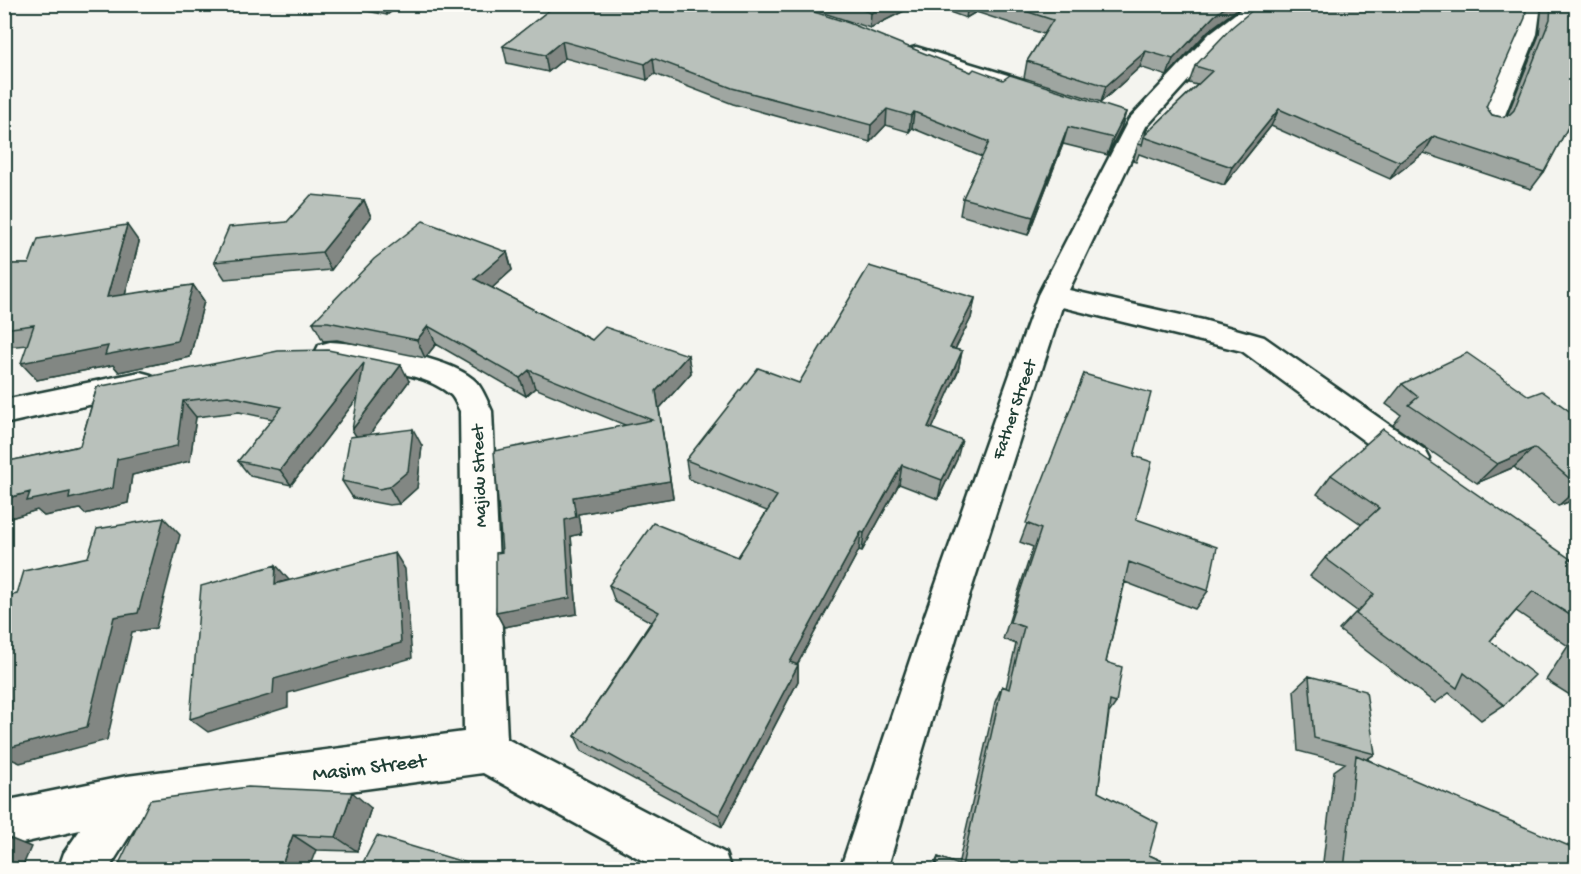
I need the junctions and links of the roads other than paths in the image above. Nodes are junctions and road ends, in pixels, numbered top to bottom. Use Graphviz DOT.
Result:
graph roads {
  1 [pos="1261,4"];
  2 [pos="1531,4"];
  3 [pos="900,48"];
  4 [pos="1036,91"];
  5 [pos="1488,125"];
  6 [pos="1052,295"];
  7 [pos="298,354"];
  8 [pos="173,376"];
  9 [pos="4,412"];
  10 [pos="1434,475"];
  11 [pos="486,751"];
  12 [pos="127,798"];
  13 [pos="4,824"];
  14 [pos="81,870"];
  15 [pos="708,870"];
  16 [pos="863,870"];
  1 -- 6 [label="street, Father Street"];
  2 -- 5 [label="street"];
  3 -- 4 [label="street"];
  6 -- 10 [label="street"];
  6 -- 16 [label="street, Father Street"];
  7 -- 11 [label="street, Majidu Street"];
  8 -- 9 [label="street"];
  11 -- 12 [label="street, Masim Street"];
  11 -- 15 [label="street"];
  12 -- 13 [label="street, Masim Street"];
  12 -- 14 [label="street"];
}
